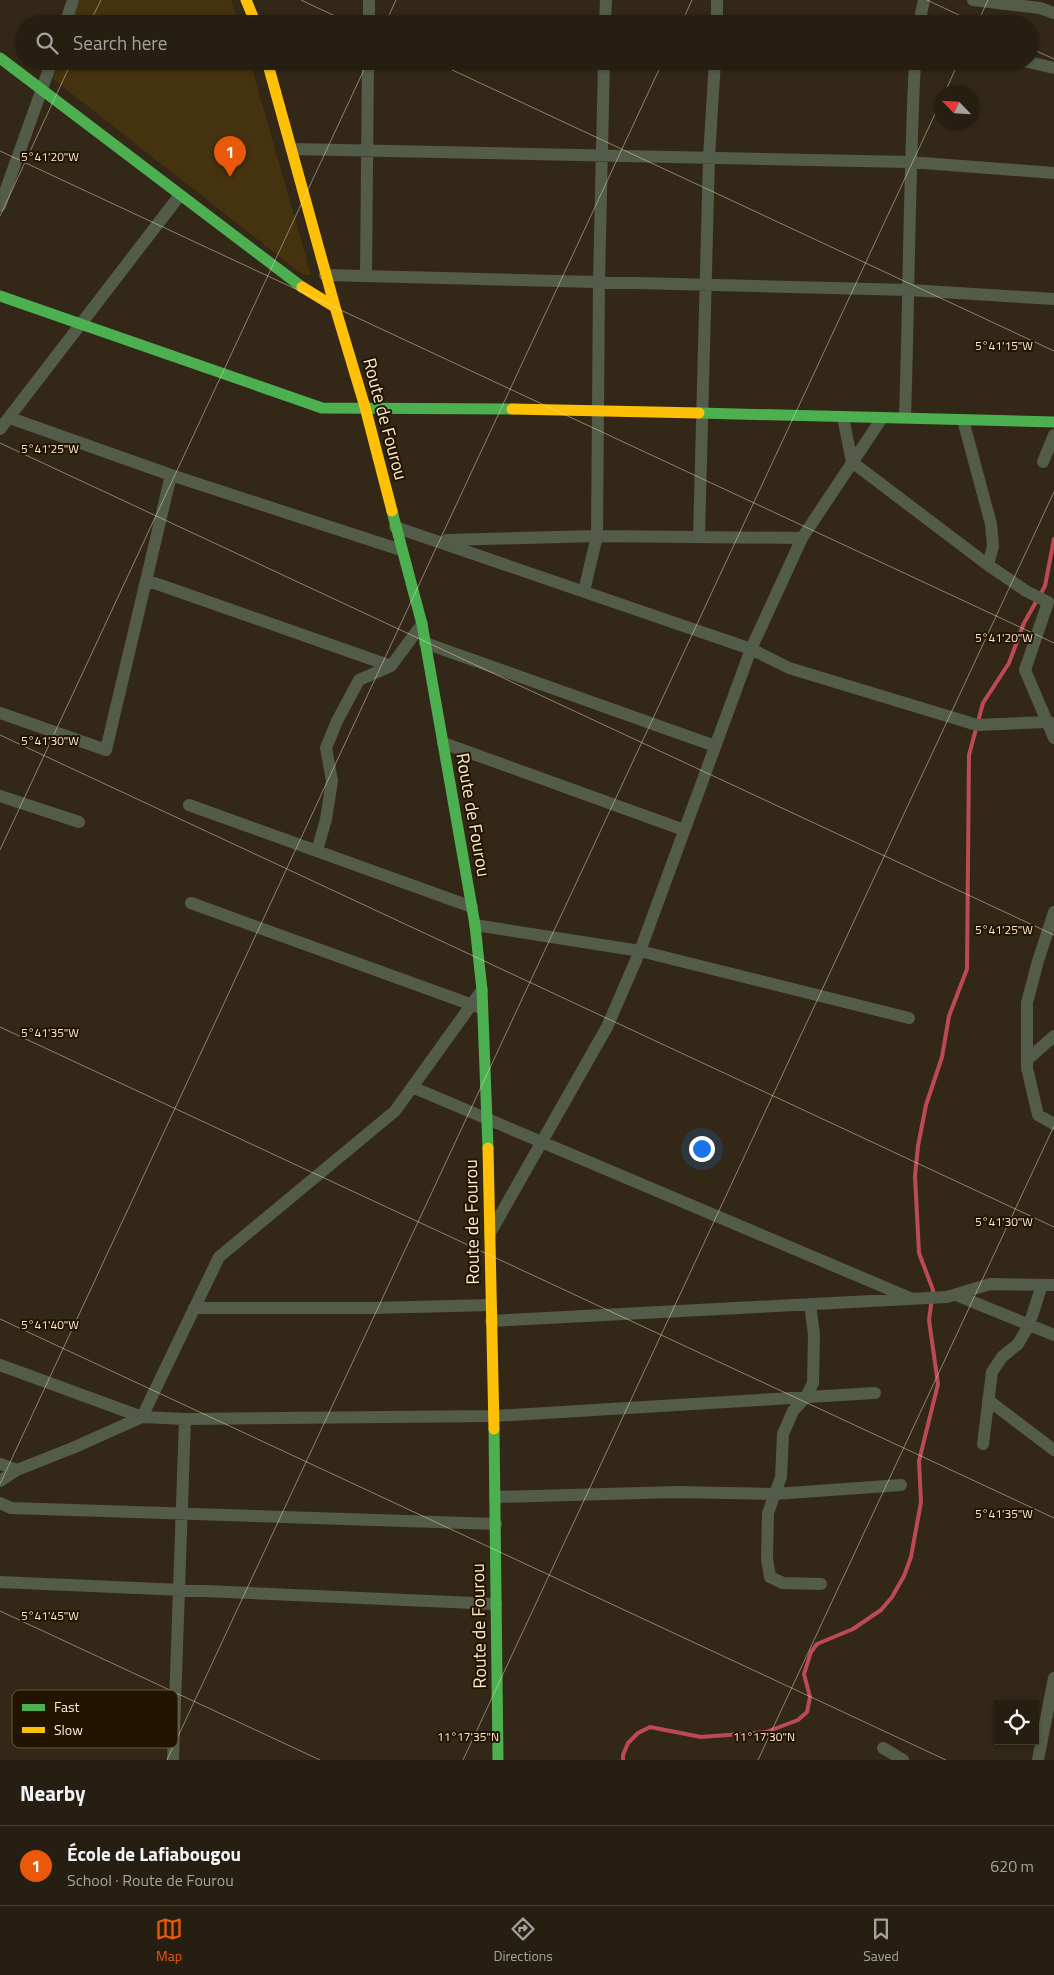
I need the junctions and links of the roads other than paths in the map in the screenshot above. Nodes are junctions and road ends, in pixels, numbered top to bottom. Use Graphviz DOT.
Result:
graph roads {
  1 [pos="73,0"];
  2 [pos="246,0"];
  3 [pos="256,0"];
  4 [pos="369,0"];
  5 [pos="606,0"];
  6 [pos="717,0"];
  7 [pos="924,0"];
  8 [pos="973,0"];
  9 [pos="1043,4"];
  10 [pos="1054,13"];
  11 [pos="68,15"];
  12 [pos="253,15"];
  13 [pos="257,15"];
  14 [pos="369,15"];
  15 [pos="605,15"];
  16 [pos="717,15"];
  17 [pos="921,15"];
  18 [pos="0,58"];
  19 [pos="1039,64"];
  20 [pos="1054,68"];
  21 [pos="15,70"];
  22 [pos="15,70"];
  23 [pos="49,70"];
  24 [pos="270,70"];
  25 [pos="368,70"];
  26 [pos="604,70"];
  27 [pos="714,70"];
  28 [pos="915,70"];
  29 [pos="42,91"];
  30 [pos="292,149"];
  31 [pos="367,150"];
  32 [pos="602,157"];
  33 [pos="709,157"];
  34 [pos="910,162"];
  35 [pos="1054,173"];
  36 [pos="180,195"];
  37 [pos="0,206"];
  38 [pos="325,275"];
  39 [pos="366,275"];
  40 [pos="599,281"];
  41 [pos="706,284"];
  42 [pos="910,290"];
  43 [pos="0,296"];
  44 [pos="1054,299"];
  45 [pos="335,307"];
  46 [pos="80,324"];
  47 [pos="365,407"];
  48 [pos="598,410"];
  49 [pos="704,412"];
  50 [pos="843,416"];
  51 [pos="905,417"];
  52 [pos="10,418"];
  53 [pos="882,418"];
  54 [pos="963,420"];
  55 [pos="1054,422"];
  56 [pos="0,429"];
  57 [pos="1054,435"];
  58 [pos="852,462"];
  59 [pos="1043,462"];
  60 [pos="171,475"];
  61 [pos="395,527"];
  62 [pos="597,536"];
  63 [pos="699,537"];
  64 [pos="802,538"];
  65 [pos="437,540"];
  66 [pos="401,550"];
  67 [pos="988,565"];
  68 [pos="146,580"];
  69 [pos="584,591"];
  70 [pos="1050,603"];
  71 [pos="422,624"];
  72 [pos="426,643"];
  73 [pos="751,649"];
  74 [pos="390,666"];
  75 [pos="0,713"];
  76 [pos="1051,723"];
  77 [pos="1054,738"];
  78 [pos="443,742"];
  79 [pos="715,746"];
  80 [pos="0,796"];
  81 [pos="189,805"];
  82 [pos="78,822"];
  83 [pos="684,830"];
  84 [pos="317,851"];
  85 [pos="191,903"];
  86 [pos="472,908"];
  87 [pos="1054,912"];
  88 [pos="475,925"];
  89 [pos="640,951"];
  90 [pos="482,990"];
  91 [pos="477,1007"];
  92 [pos="909,1018"];
  93 [pos="1054,1036"];
  94 [pos="1027,1060"];
  95 [pos="412,1087"];
  96 [pos="488,1119"];
  97 [pos="1054,1124"];
  98 [pos="542,1142"];
  99 [pos="489,1234"];
  100 [pos="1048,1285"];
  101 [pos="956,1295"];
  102 [pos="918,1299"];
  103 [pos="810,1304"];
  104 [pos="491,1306"];
  105 [pos="194,1308"];
  106 [pos="491,1320"];
  107 [pos="1029,1325"];
  108 [pos="1054,1335"];
  109 [pos="0,1365"];
  110 [pos="875,1393"];
  111 [pos="806,1397"];
  112 [pos="988,1400"];
  113 [pos="142,1416"];
  114 [pos="494,1416"];
  115 [pos="185,1419"];
  116 [pos="983,1444"];
  117 [pos="1054,1450"];
  118 [pos="0,1464"];
  119 [pos="17,1470"];
  120 [pos="0,1482"];
  121 [pos="901,1485"];
  122 [pos="775,1494"];
  123 [pos="495,1497"];
  124 [pos="0,1503"];
  125 [pos="182,1514"];
  126 [pos="496,1524"];
  127 [pos="0,1582"];
  128 [pos="821,1584"];
  129 [pos="179,1590"];
  130 [pos="496,1604"];
  131 [pos="1054,1678"];
  132 [pos="175,1690"];
  133 [pos="883,1748"];
  134 [pos="498,1760"];
  135 [pos="903,1760"];
  136 [pos="1038,1760"];
  1 -- 11 [label="street"];
  2 -- 12 [label="main road"];
  3 -- 13 [label="street"];
  4 -- 14 [label="street"];
  5 -- 15 [label="street"];
  6 -- 16 [label="street"];
  7 -- 17 [label="street"];
  8 -- 9 [label="street"];
  9 -- 10 [label="street"];
  18 -- 21 [label="main road"];
  19 -- 20 [label="street"];
  22 -- 29 [label="main road"];
  23 -- 29 [label="street"];
  24 -- 30 [label="main road, Route de Fourou"];
  25 -- 31 [label="street"];
  26 -- 32 [label="street"];
  27 -- 33 [label="street"];
  28 -- 34 [label="street"];
  29 -- 36 [label="main road"];
  29 -- 37 [label="street"];
  30 -- 31 [label="street"];
  30 -- 38 [label="main road, Route de Fourou"];
  31 -- 32 [label="street"];
  31 -- 39 [label="street"];
  32 -- 33 [label="street"];
  32 -- 40 [label="street"];
  33 -- 34 [label="street"];
  33 -- 41 [label="street"];
  34 -- 35 [label="street"];
  34 -- 42 [label="street"];
  36 -- 45 [label="main road"];
  36 -- 46 [label="street"];
  38 -- 39 [label="street"];
  38 -- 45 [label="main road, Route de Fourou"];
  39 -- 40 [label="street"];
  40 -- 41 [label="street"];
  40 -- 48 [label="street"];
  41 -- 42 [label="street"];
  41 -- 49 [label="street"];
  42 -- 44 [label="street"];
  42 -- 51 [label="street"];
  43 -- 46 [label="main road"];
  45 -- 47 [label="main road, Route de Fourou"];
  46 -- 47 [label="main road"];
  46 -- 52 [label="street"];
  47 -- 48 [label="main road"];
  47 -- 61 [label="main road, Route de Fourou"];
  48 -- 49 [label="main road"];
  48 -- 62 [label="street"];
  49 -- 50 [label="main road"];
  49 -- 63 [label="street"];
  50 -- 53 [label="main road"];
  50 -- 58 [label="street"];
  51 -- 53 [label="main road"];
  51 -- 54 [label="main road"];
  52 -- 56 [label="street"];
  52 -- 60 [label="street"];
  53 -- 58 [label="street"];
  54 -- 55 [label="main road"];
  54 -- 67 [label="street"];
  57 -- 59 [label="street"];
  58 -- 64 [label="street"];
  58 -- 67 [label="street"];
  60 -- 66 [label="street"];
  60 -- 68 [label="street"];
  61 -- 65 [label="street"];
  61 -- 66 [label="main road, Route de Fourou"];
  62 -- 63 [label="street"];
  62 -- 65 [label="street"];
  62 -- 69 [label="street"];
  63 -- 64 [label="street"];
  64 -- 73 [label="street"];
  65 -- 69 [label="street"];
  66 -- 71 [label="main road, Route de Fourou"];
  67 -- 70 [label="street"];
  68 -- 74 [label="street"];
  68 -- 75 [label="street"];
  69 -- 73 [label="street"];
  70 -- 76 [label="street"];
  71 -- 72 [label="main road, Route de Fourou"];
  71 -- 74 [label="street"];
  72 -- 78 [label="main road, Route de Fourou"];
  72 -- 79 [label="street"];
  73 -- 76 [label="street"];
  73 -- 79 [label="street"];
  74 -- 84 [label="street"];
  76 -- 77 [label="street"];
  78 -- 83 [label="street"];
  78 -- 86 [label="main road, Route de Fourou"];
  79 -- 83 [label="street"];
  80 -- 82 [label="street"];
  81 -- 84 [label="street"];
  83 -- 89 [label="street"];
  84 -- 86 [label="street"];
  85 -- 91 [label="street"];
  86 -- 88 [label="main road, Route de Fourou"];
  87 -- 94 [label="street"];
  88 -- 89 [label="street"];
  88 -- 90 [label="main road, Route de Fourou"];
  89 -- 92 [label="street"];
  89 -- 98 [label="street"];
  90 -- 91 [label="street"];
  91 -- 95 [label="street"];
  91 -- 96 [label="main road, Route de Fourou"];
  93 -- 94 [label="street"];
  94 -- 97 [label="street"];
  95 -- 96 [label="street"];
  95 -- 105 [label="street"];
  96 -- 98 [label="street"];
  96 -- 99 [label="main road, Route de Fourou"];
  98 -- 99 [label="street"];
  98 -- 102 [label="street"];
  99 -- 104 [label="main road, Route de Fourou"];
  100 -- 101 [label="street"];
  100 -- 107 [label="street"];
  101 -- 102 [label="street"];
  101 -- 107 [label="street"];
  102 -- 103 [label="street"];
  103 -- 106 [label="street"];
  103 -- 111 [label="street"];
  104 -- 105 [label="street"];
  104 -- 106 [label="main road, Route de Fourou"];
  105 -- 113 [label="street"];
  106 -- 114 [label="main road, Route de Fourou"];
  107 -- 108 [label="street"];
  107 -- 112 [label="street"];
  109 -- 113 [label="street"];
  110 -- 111 [label="street"];
  111 -- 114 [label="street"];
  111 -- 122 [label="street"];
  112 -- 116 [label="street"];
  112 -- 117 [label="street"];
  113 -- 115 [label="street"];
  113 -- 119 [label="street"];
  114 -- 115 [label="street"];
  114 -- 123 [label="main road, Route de Fourou"];
  115 -- 125 [label="street"];
  118 -- 119 [label="street"];
  119 -- 120 [label="street"];
  121 -- 122 [label="street"];
  122 -- 123 [label="street"];
  122 -- 128 [label="street"];
  123 -- 126 [label="main road, Route de Fourou"];
  124 -- 125 [label="street"];
  125 -- 126 [label="street"];
  125 -- 129 [label="street"];
  126 -- 130 [label="main road, Route de Fourou"];
  127 -- 129 [label="street"];
  129 -- 130 [label="street"];
  129 -- 132 [label="street"];
  130 -- 134 [label="main road, Route de Fourou"];
  131 -- 136 [label="street"];
  133 -- 135 [label="street"];
}
